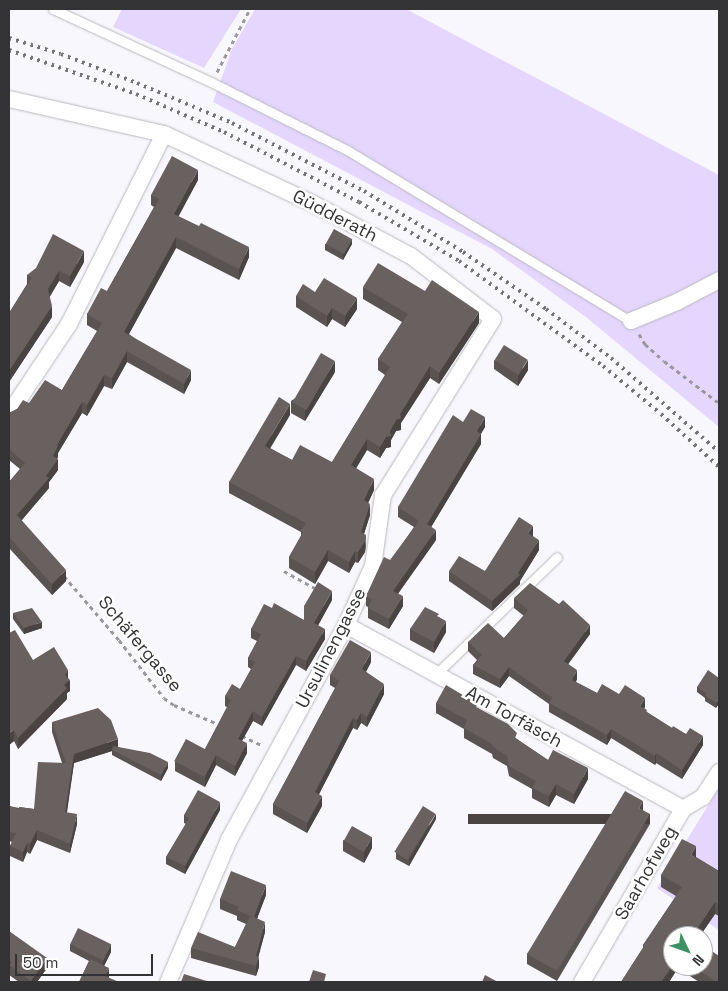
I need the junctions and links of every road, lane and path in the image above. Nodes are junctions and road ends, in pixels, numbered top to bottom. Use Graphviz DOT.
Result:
graph roads {
  1 [pos="53,9"];
  2 [pos="250,9"];
  3 [pos="211,82"];
  4 [pos="9,99"];
  5 [pos="164,134"];
  6 [pos="719,280"];
  7 [pos="493,319"];
  8 [pos="630,321"];
  9 [pos="719,403"];
  10 [pos="9,414"];
  11 [pos="557,557"];
  12 [pos="59,571"];
  13 [pos="284,571"];
  14 [pos="319,590"];
  15 [pos="346,625"];
  16 [pos="436,674"];
  17 [pos="221,726"];
  18 [pos="238,734"];
  19 [pos="276,752"];
  20 [pos="719,772"];
  21 [pos="683,809"];
  22 [pos="168,982"];
  23 [pos="582,982"];
  1 -- 3 [label="lane"];
  2 -- 3 [label="path"];
  3 -- 8 [label="lane"];
  4 -- 5 [label="street, Güdderath"];
  5 -- 7 [label="street, Güdderath"];
  5 -- 10 [label="street"];
  6 -- 8 [label="street"];
  7 -- 15 [label="street, Ursulinengasse"];
  8 -- 9 [label="path"];
  11 -- 16 [label="lane"];
  12 -- 17 [label="path, Schäfergasse"];
  13 -- 14 [label="path"];
  15 -- 16 [label="street, Am Torfäsch"];
  15 -- 19 [label="street, Ursulinengasse"];
  16 -- 21 [label="street, Am Torfäsch"];
  18 -- 19 [label="path"];
  19 -- 22 [label="street, Ursulinengasse"];
  20 -- 21 [label="street, Saarhofweg"];
  21 -- 23 [label="street, Saarhofweg"];
}
